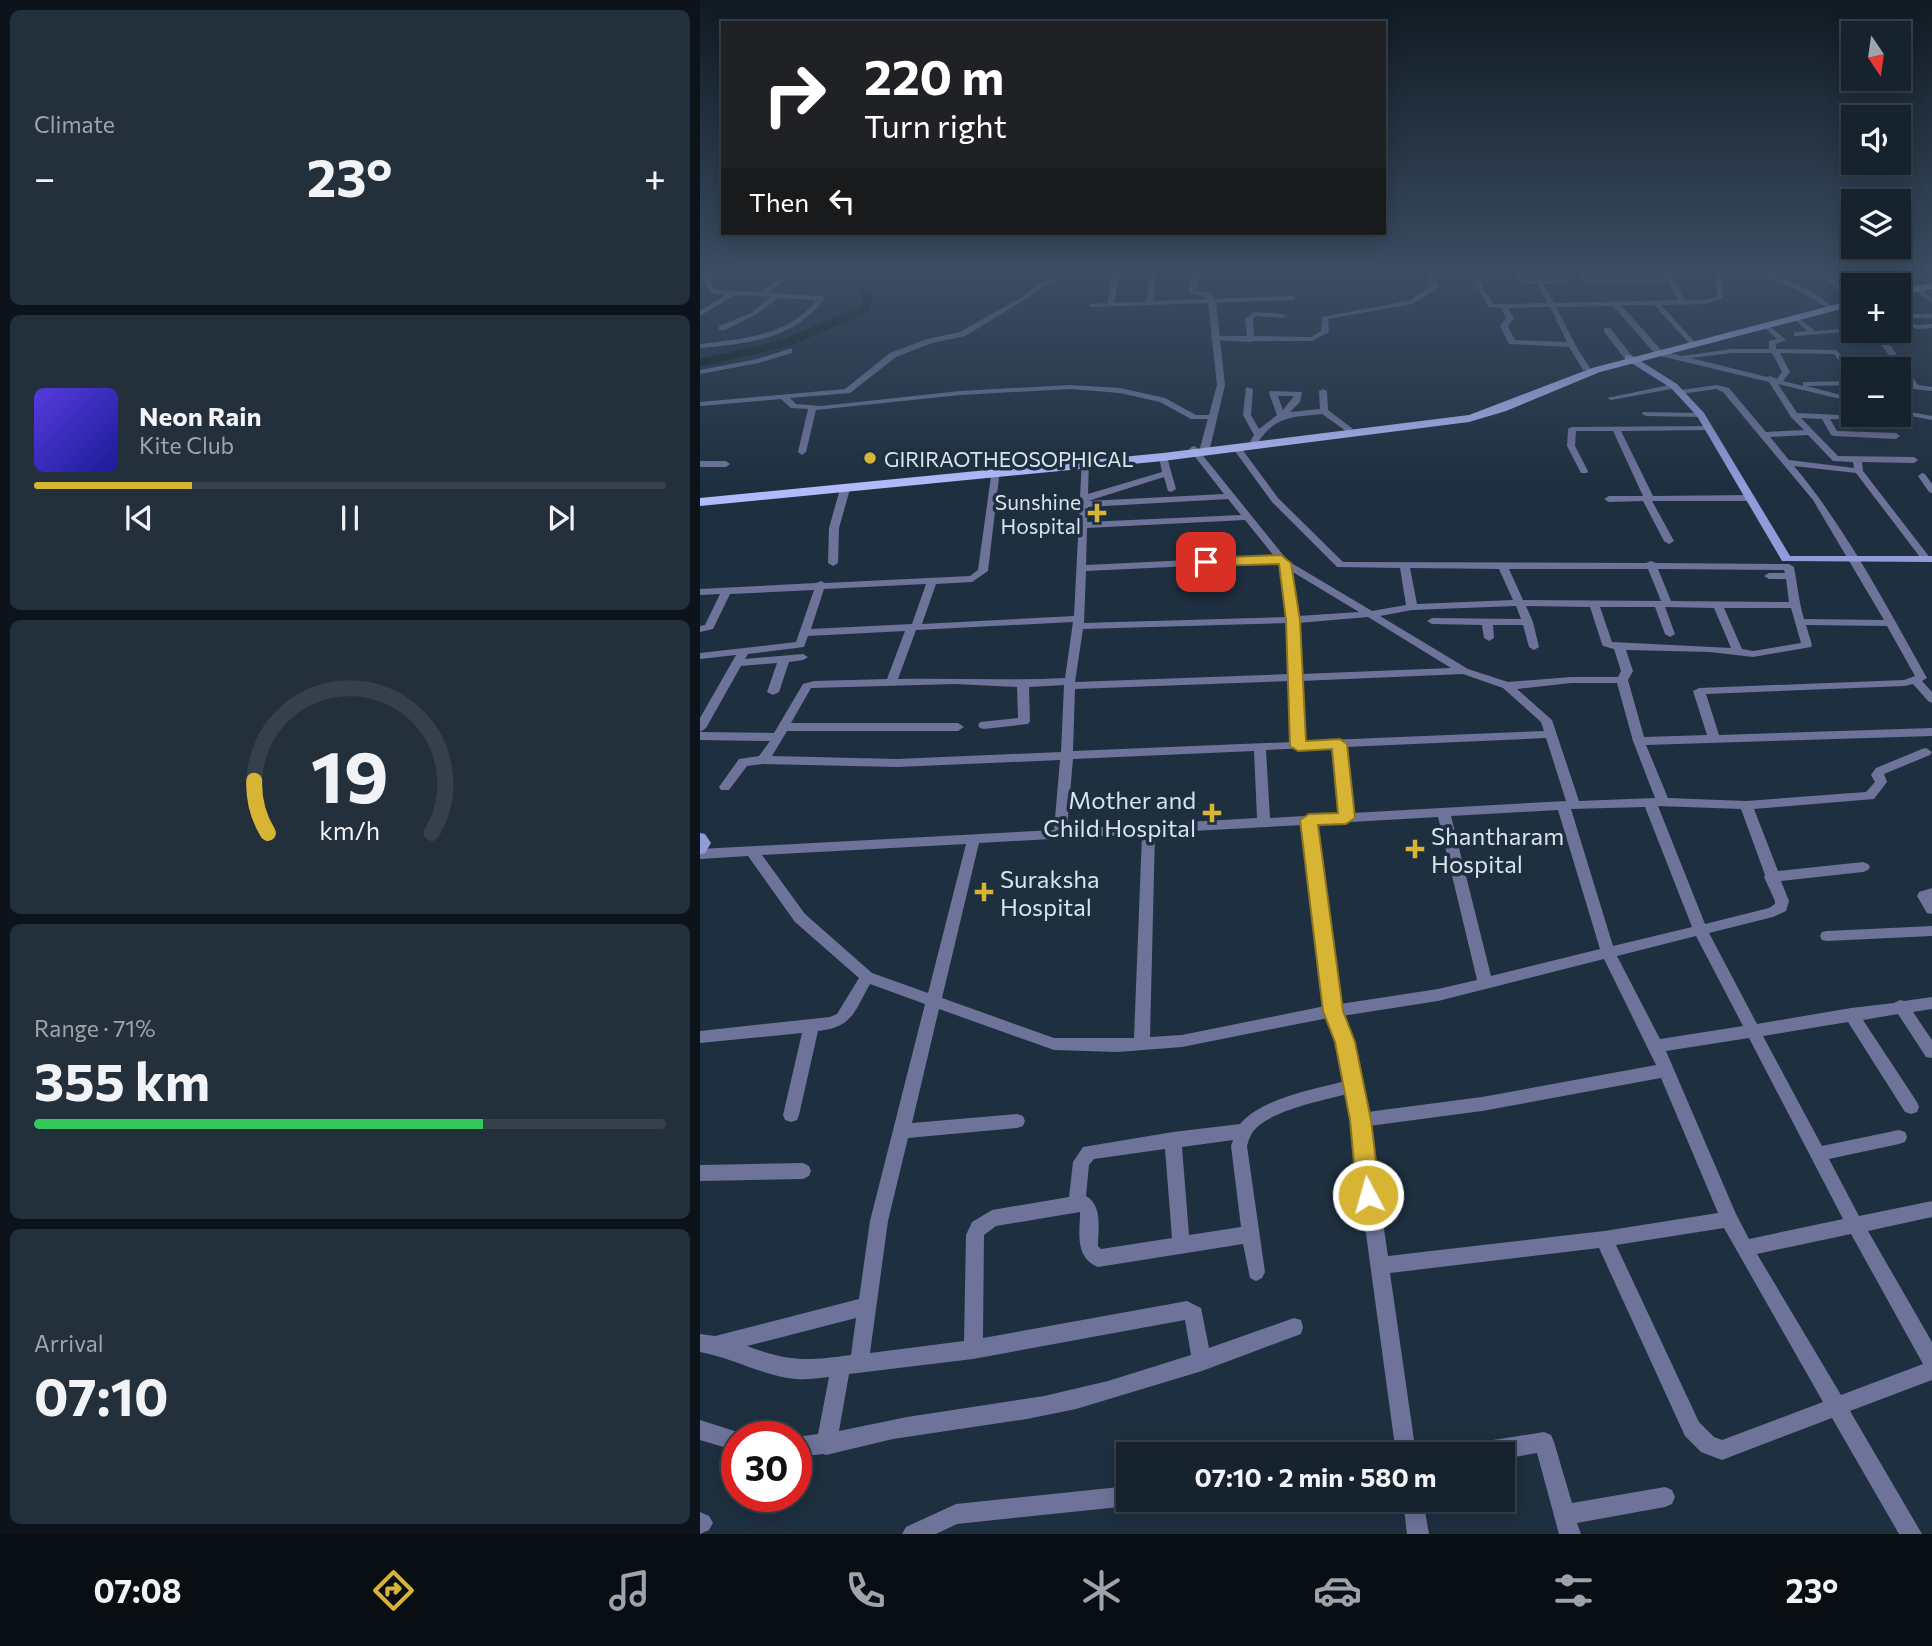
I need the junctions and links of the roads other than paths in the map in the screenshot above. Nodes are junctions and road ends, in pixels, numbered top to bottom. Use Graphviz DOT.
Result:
graph roads {
  1 [pos="727,342"];
  2 [pos="934,342"];
  3 [pos="1215,342"];
  4 [pos="1513,342"];
  5 [pos="1571,342"];
  6 [pos="1617,342"];
  7 [pos="1650,342"];
  8 [pos="1690,342"];
  9 [pos="1699,342"];
  10 [pos="1777,342"];
  11 [pos="1573,345"];
  12 [pos="700,346"];
  13 [pos="789,351"];
  14 [pos="1658,351"];
  15 [pos="1774,351"];
  16 [pos="1630,358"];
  17 [pos="1678,358"];
  18 [pos="1841,359"];
  19 [pos="1586,368"];
  20 [pos="700,372"];
  21 [pos="1770,378"];
  22 [pos="1780,380"];
  23 [pos="1911,380"];
  24 [pos="1841,382"];
  25 [pos="1799,385"];
  26 [pos="1932,388"];
  27 [pos="1249,389"];
  28 [pos="1678,389"];
  29 [pos="1323,391"];
  30 [pos="783,397"];
  31 [pos="1841,397"];
  32 [pos="1611,398"];
  33 [pos="700,404"];
  34 [pos="813,407"];
  35 [pos="1324,411"];
  36 [pos="1646,414"];
  37 [pos="1911,414"];
  38 [pos="1701,415"];
  39 [pos="1794,415"];
  40 [pos="1281,416"];
  41 [pos="1824,416"];
  42 [pos="1213,417"];
  43 [pos="1841,417"];
  44 [pos="1932,418"];
  45 [pos="1709,428"];
  46 [pos="1349,429"];
  47 [pos="1616,429"];
  48 [pos="1810,432"];
  49 [pos="1764,435"];
  50 [pos="1896,436"];
  51 [pos="1256,438"];
  52 [pos="1237,447"];
  53 [pos="1198,450"];
  54 [pos="802,452"];
  55 [pos="1163,457"];
  56 [pos="1857,460"];
  57 [pos="1914,460"];
  58 [pos="1086,463"];
  59 [pos="1789,463"];
  60 [pos="700,464"];
  61 [pos="726,464"];
  62 [pos="1584,471"];
  63 [pos="1859,471"];
  64 [pos="996,472"];
  65 [pos="1167,473"];
  66 [pos="1922,476"];
  67 [pos="845,489"];
  68 [pos="1171,489"];
  69 [pos="1932,490"];
  70 [pos="1230,496"];
  71 [pos="1648,498"];
  72 [pos="1748,498"];
  73 [pos="1165,499"];
  74 [pos="1609,499"];
  75 [pos="700,500"];
  76 [pos="1085,501"];
  77 [pos="1248,517"];
  78 [pos="1163,521"];
  79 [pos="1083,525"];
  80 [pos="1670,541"];
  81 [pos="1929,559"];
  82 [pos="1283,561"];
  83 [pos="1855,561"];
  84 [pos="833,563"];
  85 [pos="1651,564"];
  86 [pos="1404,565"];
  87 [pos="1502,565"];
  88 [pos="1789,567"];
  89 [pos="1082,568"];
  90 [pos="1769,576"];
  91 [pos="931,583"];
  92 [pos="821,584"];
  93 [pos="727,590"];
  94 [pos="700,592"];
  95 [pos="1519,603"];
  96 [pos="1594,603"];
  97 [pos="1663,604"];
  98 [pos="1718,605"];
  99 [pos="1795,605"];
  100 [pos="1412,607"];
  101 [pos="1371,614"];
  102 [pos="1293,620"];
  103 [pos="1432,621"];
  104 [pos="1487,621"];
  105 [pos="1078,622"];
  106 [pos="1528,622"];
  107 [pos="1800,622"];
  108 [pos="1891,623"];
  109 [pos="914,627"];
  110 [pos="700,629"];
  111 [pos="804,633"];
  112 [pos="1670,634"];
  113 [pos="1489,638"];
  114 [pos="1534,647"];
  115 [pos="1619,647"];
  116 [pos="744,651"];
  117 [pos="1738,652"];
  118 [pos="700,656"];
  119 [pos="803,657"];
  120 [pos="784,659"];
  121 [pos="737,663"];
  122 [pos="1464,671"];
  123 [pos="1296,677"];
  124 [pos="1622,680"];
  125 [pos="1915,680"];
  126 [pos="891,682"];
  127 [pos="1023,684"];
  128 [pos="1070,684"];
  129 [pos="1507,686"];
  130 [pos="773,692"];
  131 [pos="1932,698"];
  132 [pos="984,725"];
  133 [pos="958,727"];
  134 [pos="701,728"];
  135 [pos="781,732"];
  136 [pos="1932,732"];
  137 [pos="1551,734"];
  138 [pos="1714,739"];
  139 [pos="1639,741"];
  140 [pos="1340,744"];
  141 [pos="1298,746"];
  142 [pos="1260,748"];
  143 [pos="1926,752"];
  144 [pos="1067,755"];
  145 [pos="763,760"];
  146 [pos="725,788"];
  147 [pos="1656,802"];
  148 [pos="1569,805"];
  149 [pos="1746,805"];
  150 [pos="1444,814"];
  151 [pos="1346,818"];
  152 [pos="1309,820"];
  153 [pos="1264,822"];
  154 [pos="1149,828"];
  155 [pos="1060,833"];
  156 [pos="974,838"];
  157 [pos="701,846"];
  158 [pos="752,852"];
  159 [pos="1863,867"];
  160 [pos="1771,877"];
  161 [pos="1932,892"];
  162 [pos="1932,909"];
  163 [pos="1700,930"];
  164 [pos="1932,931"];
  165 [pos="1827,936"];
  166 [pos="1608,952"];
  167 [pos="867,977"];
  168 [pos="1485,984"];
  169 [pos="933,1001"];
  170 [pos="1932,1003"];
  171 [pos="1900,1006"];
  172 [pos="1333,1011"];
  173 [pos="1850,1014"];
  174 [pos="811,1026"];
  175 [pos="1752,1031"];
  176 [pos="700,1037"];
  177 [pos="1142,1044"];
  178 [pos="1656,1046"];
  179 [pos="1932,1052"];
  180 [pos="1665,1070"];
  181 [pos="1354,1086"];
  182 [pos="1911,1107"];
  183 [pos="791,1115"];
  184 [pos="1360,1120"];
  185 [pos="1017,1121"];
  186 [pos="902,1131"];
  187 [pos="1244,1131"];
  188 [pos="1899,1137"];
  189 [pos="1173,1139"];
  190 [pos="1819,1154"];
  191 [pos="803,1171"];
  192 [pos="700,1173"];
  193 [pos="1077,1203"];
  194 [pos="1932,1209"];
  195 [pos="1729,1219"];
  196 [pos="1854,1223"];
  197 [pos="1252,1234"];
  198 [pos="1604,1239"];
  199 [pos="1181,1246"];
  200 [pos="1744,1248"];
  201 [pos="1379,1266"];
  202 [pos="1256,1272"];
  203 [pos="867,1306"];
  204 [pos="1294,1327"];
  205 [pos="709,1344"];
  206 [pos="973,1349"];
  207 [pos="1202,1361"];
  208 [pos="1932,1361"];
  209 [pos="850,1365"];
  210 [pos="1932,1370"];
  211 [pos="1838,1405"];
  212 [pos="700,1430"];
  213 [pos="721,1436"];
  214 [pos="1404,1442"];
  215 [pos="826,1445"];
  216 [pos="1515,1445"];
  217 [pos="812,1446"];
  218 [pos="1116,1497"];
  219 [pos="1665,1497"];
  220 [pos="1415,1512"];
  221 [pos="1567,1525"];
  222 [pos="913,1534"];
  223 [pos="1418,1534"];
  224 [pos="1911,1534"];
  1 -- 12 [label="street"];
  2 -- 30 [label="street"];
  3 -- 42 [label="street"];
  4 -- 11 [label="street"];
  5 -- 11 [label="street"];
  6 -- 16 [label="street"];
  7 -- 14 [label="street"];
  8 -- 14 [label="main road"];
  9 -- 14 [label="main road"];
  10 -- 15 [label="street"];
  11 -- 19 [label="street"];
  13 -- 20 [label="street"];
  14 -- 16 [label="main road"];
  14 -- 17 [label="street"];
  15 -- 17 [label="street"];
  15 -- 18 [label="street"];
  15 -- 22 [label="street"];
  16 -- 19 [label="main road"];
  16 -- 28 [label="main road"];
  16 -- 52 [label="main road"];
  17 -- 21 [label="street"];
  19 -- 46 [label="main road"];
  21 -- 22 [label="street"];
  21 -- 39 [label="street"];
  22 -- 25 [label="street"];
  23 -- 26 [label="street"];
  24 -- 25 [label="street"];
  25 -- 31 [label="street"];
  27 -- 51 [label="street"];
  28 -- 32 [label="street"];
  28 -- 38 [label="main road"];
  28 -- 49 [label="street"];
  29 -- 35 [label="street"];
  30 -- 33 [label="street"];
  30 -- 34 [label="street"];
  34 -- 42 [label="street"];
  34 -- 54 [label="street"];
  35 -- 40 [label="street"];
  35 -- 46 [label="street"];
  36 -- 38 [label="street"];
  37 -- 44 [label="street"];
  38 -- 45 [label="main road"];
  39 -- 41 [label="street"];
  39 -- 48 [label="street"];
  40 -- 51 [label="street"];
  41 -- 43 [label="street"];
  41 -- 50 [label="street"];
  42 -- 53 [label="street"];
  45 -- 47 [label="street"];
  45 -- 72 [label="main road"];
  46 -- 51 [label="main road"];
  47 -- 62 [label="street"];
  47 -- 71 [label="street"];
  48 -- 49 [label="street"];
  48 -- 56 [label="street"];
  49 -- 59 [label="street"];
  51 -- 53 [label="main road"];
  52 -- 53 [label="main road"];
  52 -- 86 [label="street"];
  53 -- 55 [label="main road"];
  53 -- 58 [label="main road"];
  53 -- 70 [label="street"];
  55 -- 58 [label="main road"];
  55 -- 65 [label="street"];
  56 -- 57 [label="street"];
  56 -- 63 [label="street"];
  58 -- 64 [label="main road"];
  58 -- 76 [label="street"];
  59 -- 63 [label="street"];
  59 -- 83 [label="street"];
  60 -- 61 [label="street"];
  63 -- 81 [label="street"];
  64 -- 67 [label="main road"];
  64 -- 75 [label="main road"];
  64 -- 91 [label="street"];
  65 -- 68 [label="street"];
  65 -- 76 [label="street"];
  66 -- 69 [label="street"];
  67 -- 75 [label="main road"];
  67 -- 84 [label="street"];
  70 -- 73 [label="street"];
  70 -- 77 [label="street"];
  71 -- 72 [label="street"];
  71 -- 74 [label="street"];
  71 -- 80 [label="street"];
  72 -- 88 [label="main road"];
  73 -- 76 [label="street"];
  73 -- 78 [label="street"];
  76 -- 79 [label="street"];
  77 -- 78 [label="street"];
  77 -- 82 [label="street"];
  78 -- 79 [label="street"];
  79 -- 89 [label="street"];
  81 -- 83 [label="main road"];
  82 -- 89 [label="street"];
  82 -- 101 [label="street"];
  82 -- 102 [label="street"];
  83 -- 88 [label="main road"];
  83 -- 108 [label="street"];
  85 -- 87 [label="street"];
  85 -- 88 [label="street"];
  85 -- 97 [label="street"];
  86 -- 87 [label="street"];
  86 -- 100 [label="street"];
  87 -- 95 [label="street"];
  88 -- 90 [label="street"];
  88 -- 99 [label="street"];
  89 -- 105 [label="street"];
  91 -- 92 [label="street"];
  91 -- 109 [label="street"];
  92 -- 93 [label="street"];
  92 -- 111 [label="street"];
  93 -- 94 [label="street"];
  93 -- 110 [label="street"];
  95 -- 96 [label="street"];
  95 -- 100 [label="street"];
  95 -- 106 [label="street"];
  96 -- 97 [label="street"];
  96 -- 115 [label="street"];
  97 -- 98 [label="street"];
  97 -- 112 [label="street"];
  98 -- 99 [label="street"];
  98 -- 117 [label="street"];
  99 -- 107 [label="street"];
  100 -- 101 [label="street"];
  101 -- 102 [label="street"];
  101 -- 122 [label="street"];
  102 -- 105 [label="street"];
  102 -- 123 [label="street"];
  103 -- 104 [label="street"];
  104 -- 106 [label="street"];
  104 -- 113 [label="street"];
  105 -- 109 [label="street"];
  105 -- 128 [label="street"];
  106 -- 114 [label="street"];
  107 -- 108 [label="street"];
  107 -- 117 [label="street"];
  108 -- 125 [label="street"];
  109 -- 111 [label="street"];
  109 -- 126 [label="street"];
  111 -- 116 [label="street"];
  115 -- 117 [label="street"];
  115 -- 124 [label="street"];
  116 -- 118 [label="street"];
  116 -- 121 [label="street"];
  119 -- 120 [label="street"];
  120 -- 121 [label="street"];
  120 -- 130 [label="street"];
  121 -- 134 [label="street"];
  122 -- 123 [label="street"];
  122 -- 129 [label="street"];
  123 -- 128 [label="street"];
  123 -- 141 [label="street"];
  124 -- 129 [label="street"];
  124 -- 139 [label="street"];
  125 -- 131 [label="street"];
  125 -- 138 [label="street"];
  126 -- 127 [label="street"];
  126 -- 135 [label="street"];
  127 -- 128 [label="street"];
  127 -- 132 [label="street"];
  128 -- 144 [label="street"];
  129 -- 137 [label="street"];
  133 -- 135 [label="street"];
  134 -- 135 [label="street"];
  135 -- 145 [label="street"];
  136 -- 138 [label="street"];
  137 -- 140 [label="street"];
  137 -- 148 [label="street"];
  138 -- 139 [label="street"];
  139 -- 147 [label="street"];
  140 -- 141 [label="street"];
  140 -- 151 [label="street"];
  141 -- 142 [label="street"];
  142 -- 144 [label="street"];
  142 -- 153 [label="street"];
  143 -- 149 [label="street"];
  144 -- 145 [label="street"];
  144 -- 155 [label="street"];
  145 -- 146 [label="street"];
  147 -- 148 [label="street"];
  147 -- 149 [label="street"];
  147 -- 163 [label="street"];
  148 -- 150 [label="street"];
  148 -- 166 [label="street"];
  149 -- 160 [label="street"];
  150 -- 151 [label="street"];
  150 -- 168 [label="street"];
  151 -- 152 [label="street"];
  152 -- 153 [label="street"];
  152 -- 172 [label="street"];
  153 -- 154 [label="street"];
  154 -- 155 [label="street"];
  154 -- 177 [label="street"];
  155 -- 156 [label="street"];
  156 -- 158 [label="street"];
  156 -- 169 [label="street"];
  157 -- 158 [label="street"];
  158 -- 167 [label="street"];
  159 -- 160 [label="street"];
  160 -- 163 [label="street"];
  161 -- 162 [label="street"];
  163 -- 166 [label="street"];
  163 -- 175 [label="street"];
  164 -- 165 [label="street"];
  166 -- 168 [label="street"];
  166 -- 178 [label="street"];
  167 -- 169 [label="street"];
  167 -- 174 [label="street"];
  168 -- 172 [label="street"];
  169 -- 177 [label="street"];
  169 -- 186 [label="street"];
  170 -- 171 [label="street"];
  171 -- 173 [label="street"];
  171 -- 179 [label="street"];
  172 -- 177 [label="street"];
  172 -- 181 [label="street"];
  173 -- 175 [label="street"];
  173 -- 182 [label="street"];
  174 -- 176 [label="street"];
  174 -- 183 [label="street"];
  175 -- 178 [label="street"];
  175 -- 190 [label="street"];
  178 -- 180 [label="street"];
  180 -- 184 [label="street"];
  180 -- 195 [label="street"];
  181 -- 184 [label="street"];
  181 -- 187 [label="street"];
  184 -- 201 [label="street"];
  185 -- 186 [label="street"];
  186 -- 203 [label="street"];
  187 -- 189 [label="street"];
  187 -- 197 [label="street"];
  188 -- 190 [label="street"];
  189 -- 193 [label="street"];
  189 -- 199 [label="street"];
  190 -- 196 [label="street"];
  191 -- 192 [label="street"];
  193 -- 199 [label="street"];
  193 -- 206 [label="street"];
  194 -- 196 [label="street"];
  195 -- 198 [label="street"];
  195 -- 200 [label="street"];
  196 -- 200 [label="street"];
  196 -- 208 [label="street"];
  197 -- 199 [label="street"];
  197 -- 202 [label="street"];
  198 -- 201 [label="street"];
  198 -- 211 [label="street"];
  200 -- 211 [label="street"];
  201 -- 214 [label="street"];
  203 -- 205 [label="street"];
  203 -- 209 [label="street"];
  204 -- 207 [label="street"];
  205 -- 209 [label="street"];
  206 -- 207 [label="street"];
  206 -- 209 [label="street"];
  207 -- 215 [label="street"];
  209 -- 215 [label="street"];
  210 -- 211 [label="street"];
  211 -- 224 [label="street"];
  212 -- 213 [label="street"];
  215 -- 217 [label="street"];
  216 -- 221 [label="street"];
  218 -- 222 [label="street"];
  219 -- 221 [label="street"];
  220 -- 223 [label="street"];
}
